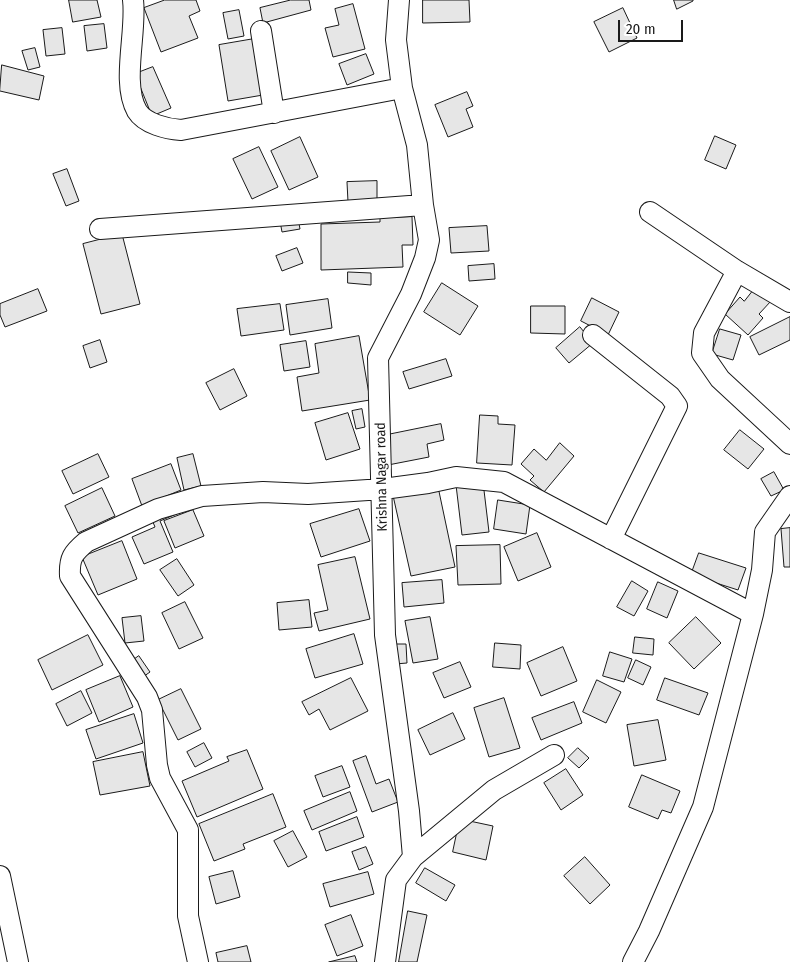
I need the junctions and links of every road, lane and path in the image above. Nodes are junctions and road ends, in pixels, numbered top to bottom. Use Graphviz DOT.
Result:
graph roads {
  1 [pos="133,0"];
  2 [pos="399,0"];
  3 [pos="261,31"];
  4 [pos="402,88"];
  5 [pos="274,113"];
  6 [pos="423,205"];
  7 [pos="650,212"];
  8 [pos="100,228"];
  9 [pos="737,271"];
  10 [pos="790,302"];
  11 [pos="593,335"];
  12 [pos="790,444"];
  13 [pos="382,489"];
  14 [pos="790,496"];
  15 [pos="611,539"];
  16 [pos="752,614"];
  17 [pos="554,755"];
  18 [pos="413,857"];
  19 [pos="0,876"];
  20 [pos="18,962"];
  21 [pos="198,962"];
  22 [pos="385,962"];
  23 [pos="633,962"];
  1 -- 5 [label="street"];
  2 -- 4 [label="street, Krishna Nagar road"];
  3 -- 5 [label="street"];
  4 -- 5 [label="street"];
  4 -- 6 [label="street, Krishna Nagar road"];
  6 -- 8 [label="street"];
  6 -- 13 [label="street, Krishna Nagar road"];
  7 -- 9 [label="street"];
  9 -- 10 [label="street"];
  9 -- 12 [label="street"];
  11 -- 15 [label="street"];
  13 -- 15 [label="street"];
  13 -- 18 [label="street, Krishna Nagar road"];
  13 -- 21 [label="street"];
  14 -- 16 [label="street"];
  15 -- 16 [label="street"];
  16 -- 23 [label="street"];
  17 -- 18 [label="street"];
  18 -- 22 [label="street"];
  19 -- 20 [label="street"];
}
